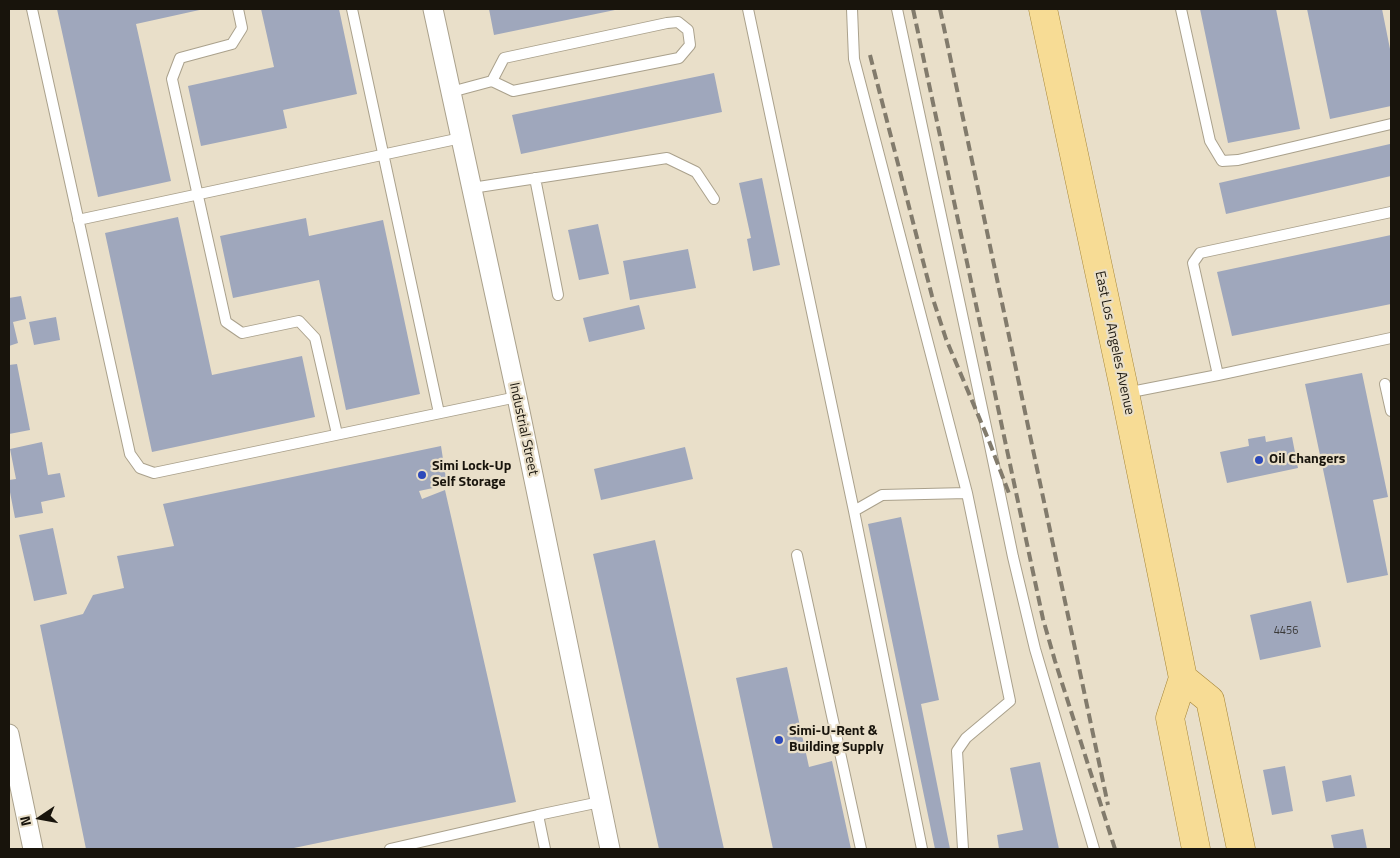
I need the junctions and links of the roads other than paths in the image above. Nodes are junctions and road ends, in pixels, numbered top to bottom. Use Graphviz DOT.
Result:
graph roads {
  1 [pos="32,9"];
  2 [pos="238,9"];
  3 [pos="352,9"];
  4 [pos="433,9"];
  5 [pos="748,9"];
  6 [pos="852,9"];
  7 [pos="897,9"];
  8 [pos="1043,9"];
  9 [pos="1182,9"];
  10 [pos="492,81"];
  11 [pos="451,92"];
  12 [pos="1391,124"];
  13 [pos="461,138"];
  14 [pos="384,154"];
  15 [pos="535,178"];
  16 [pos="472,188"];
  17 [pos="197,195"];
  18 [pos="714,199"];
  19 [pos="1391,212"];
  20 [pos="78,220"];
  21 [pos="558,296"];
  22 [pos="1391,338"];
  23 [pos="1218,375"];
  24 [pos="1385,384"];
  25 [pos="1125,393"];
  26 [pos="517,397"];
  27 [pos="1391,411"];
  28 [pos="439,413"];
  29 [pos="337,434"];
  30 [pos="967,493"];
  31 [pos="854,511"];
  32 [pos="797,555"];
  33 [pos="1183,678"];
  34 [pos="9,734"];
  35 [pos="600,802"];
  36 [pos="538,815"];
  37 [pos="32,849"];
  38 [pos="390,849"];
  39 [pos="545,849"];
  40 [pos="610,849"];
  41 [pos="860,849"];
  42 [pos="922,849"];
  43 [pos="963,849"];
  44 [pos="1094,849"];
  45 [pos="1196,849"];
  46 [pos="1241,849"];
  1 -- 20 [label="lane"];
  2 -- 17 [label="lane"];
  3 -- 14 [label="lane"];
  4 -- 11 [label="street, Industrial Street"];
  5 -- 31 [label="lane"];
  6 -- 30 [label="lane"];
  7 -- 44 [label="lane"];
  8 -- 25 [label="main road, East Los Angeles Avenue"];
  9 -- 12 [label="lane"];
  10 -- 10 [label="lane"];
  10 -- 11 [label="lane"];
  11 -- 13 [label="street, Industrial Street"];
  13 -- 14 [label="lane"];
  13 -- 16 [label="street, Industrial Street"];
  14 -- 17 [label="lane"];
  14 -- 28 [label="lane"];
  15 -- 16 [label="lane"];
  15 -- 18 [label="lane"];
  15 -- 21 [label="lane"];
  16 -- 26 [label="street, Industrial Street"];
  17 -- 20 [label="lane"];
  17 -- 29 [label="lane"];
  19 -- 23 [label="lane"];
  20 -- 29 [label="lane"];
  22 -- 23 [label="lane"];
  23 -- 25 [label="lane"];
  24 -- 27 [label="lane"];
  25 -- 33 [label="main road, East Los Angeles Avenue"];
  26 -- 28 [label="lane"];
  26 -- 35 [label="street, Industrial Street"];
  28 -- 29 [label="lane"];
  30 -- 31 [label="lane"];
  30 -- 43 [label="lane"];
  31 -- 42 [label="lane"];
  32 -- 41 [label="lane"];
  33 -- 45 [label="main road, East Los Angeles Avenue"];
  33 -- 46 [label="main road"];
  34 -- 37 [label="street"];
  35 -- 36 [label="lane"];
  35 -- 40 [label="street, Industrial Street"];
  36 -- 38 [label="lane"];
  36 -- 39 [label="lane"];
}
